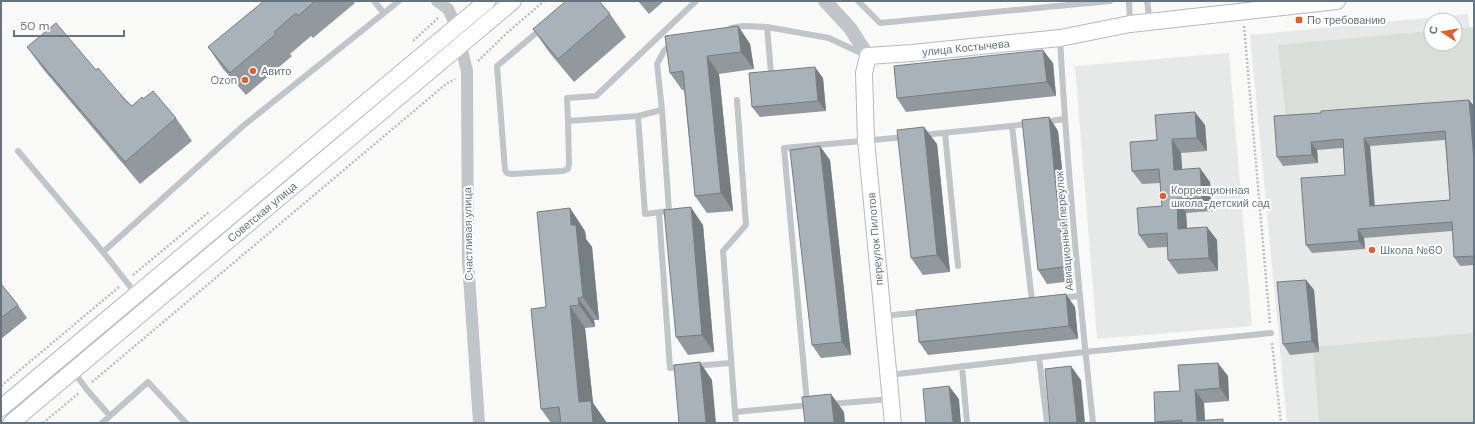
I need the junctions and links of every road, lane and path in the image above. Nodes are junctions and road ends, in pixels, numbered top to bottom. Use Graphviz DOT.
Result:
graph roads {
  1 [pos="374,1"];
  2 [pos="399,1"];
  3 [pos="437,1"];
  4 [pos="487,1"];
  5 [pos="513,1"];
  6 [pos="544,1"];
  7 [pos="696,1"];
  8 [pos="825,1"];
  9 [pos="858,1"];
  10 [pos="1110,1"];
  11 [pos="1129,1"];
  12 [pos="1147,1"];
  13 [pos="1337,1"];
  14 [pos="1261,5"];
  15 [pos="448,9"];
  16 [pos="1243,11"];
  17 [pos="384,13"];
  18 [pos="1150,22"];
  19 [pos="1130,24"];
  20 [pos="456,26"];
  21 [pos="546,26"];
  22 [pos="767,27"];
  23 [pos="722,29"];
  24 [pos="677,38"];
  25 [pos="1060,38"];
  26 [pos="411,43"];
  27 [pos="460,46"];
  28 [pos="868,56"];
  29 [pos="467,71"];
  30 [pos="770,73"];
  31 [pos="737,100"];
  32 [pos="662,110"];
  33 [pos="638,116"];
  34 [pos="1064,119"];
  35 [pos="568,121"];
  36 [pos="1012,126"];
  37 [pos="945,133"];
  38 [pos="866,140"];
  39 [pos="18,151"];
  40 [pos="211,210"];
  41 [pos="659,213"];
  42 [pos="103,252"];
  43 [pos="958,266"];
  44 [pos="126,281"];
  45 [pos="136,294"];
  46 [pos="1079,296"];
  47 [pos="1056,298"];
  48 [pos="1040,300"];
  49 [pos="1024,301"];
  50 [pos="1032,301"];
  51 [pos="929,311"];
  52 [pos="882,316"];
  53 [pos="1271,333"];
  54 [pos="1085,352"];
  55 [pos="1039,357"];
  56 [pos="731,363"];
  57 [pos="962,366"];
  58 [pos="72,370"];
  59 [pos="888,375"];
  60 [pos="1,386"];
  61 [pos="85,388"];
  62 [pos="890,399"];
  63 [pos="822,404"];
  64 [pos="815,405"];
  65 [pos="1,408"];
  66 [pos="807,409"];
  67 [pos="735,412"];
  68 [pos="110,416"];
  69 [pos="11,423"];
  70 [pos="43,423"];
  71 [pos="102,423"];
  72 [pos="186,423"];
  73 [pos="479,423"];
  74 [pos="736,423"];
  75 [pos="893,423"];
  76 [pos="967,423"];
  77 [pos="1047,423"];
  78 [pos="1093,423"];
  79 [pos="1280,423"];
  1 -- 17 [label="lane"];
  2 -- 17 [label="lane"];
  3 -- 15 [label="street"];
  4 -- 20 [label="main road, Советская улица"];
  5 -- 27 [label="main road, Советская улица"];
  6 -- 29 [label="path"];
  7 -- 35 [label="lane"];
  8 -- 28 [label="street"];
  9 -- 10 [label="lane"];
  11 -- 19 [label="lane"];
  12 -- 18 [label="lane"];
  13 -- 14 [label="main road, улица Костычева"];
  14 -- 16 [label="main road, улица Костычева"];
  15 -- 20 [label="street, Счастливая улица"];
  15 -- 26 [label="path"];
  16 -- 18 [label="main road, улица Костычева"];
  16 -- 53 [label="path"];
  17 -- 42 [label="lane"];
  18 -- 19 [label="main road, улица Костычева"];
  19 -- 25 [label="main road, улица Костычева"];
  20 -- 27 [label="street, Счастливая улица"];
  20 -- 45 [label="main road, Советская улица"];
  21 -- 35 [label="lane"];
  22 -- 23 [label="lane, улица Костычева"];
  22 -- 28 [label="lane, улица Костычева"];
  22 -- 30 [label="lane"];
  24 -- 32 [label="lane"];
  25 -- 28 [label="main road, улица Костычева"];
  25 -- 34 [label="lane, Авиационный переулок"];
  27 -- 29 [label="street, Счастливая улица"];
  27 -- 58 [label="main road, Советская улица"];
  28 -- 38 [label="main road, переулок Пилотов"];
  29 -- 61 [label="path"];
  29 -- 73 [label="street, Счастливая улица"];
  31 -- 56 [label="lane"];
  32 -- 33 [label="lane"];
  32 -- 41 [label="lane"];
  33 -- 35 [label="lane"];
  33 -- 41 [label="lane"];
  34 -- 36 [label="lane"];
  34 -- 46 [label="lane, Авиационный переулок"];
  36 -- 37 [label="lane"];
  36 -- 50 [label="lane"];
  37 -- 38 [label="lane"];
  37 -- 43 [label="lane"];
  38 -- 52 [label="main road, переулок Пилотов"];
  38 -- 66 [label="lane"];
  39 -- 42 [label="lane"];
  40 -- 44 [label="path"];
  41 -- 56 [label="lane"];
  42 -- 44 [label="lane"];
  44 -- 45 [label="lane"];
  44 -- 60 [label="path"];
  45 -- 65 [label="main road, Советская улица"];
  46 -- 47 [label="lane"];
  46 -- 54 [label="lane, Авиационный переулок"];
  48 -- 50 [label="lane"];
  49 -- 50 [label="lane"];
  51 -- 52 [label="lane"];
  52 -- 59 [label="main road, переулок Пилотов"];
  53 -- 54 [label="lane"];
  53 -- 79 [label="path"];
  54 -- 55 [label="lane"];
  54 -- 78 [label="lane, Авиационный переулок"];
  55 -- 57 [label="lane"];
  55 -- 77 [label="lane"];
  56 -- 67 [label="lane"];
  57 -- 59 [label="lane"];
  57 -- 76 [label="lane"];
  58 -- 61 [label="lane"];
  58 -- 69 [label="main road, Советская улица"];
  59 -- 62 [label="main road, переулок Пилотов"];
  61 -- 68 [label="lane"];
  61 -- 70 [label="path"];
  62 -- 63 [label="lane"];
  62 -- 75 [label="main road, переулок Пилотов"];
  64 -- 66 [label="lane"];
  66 -- 67 [label="lane"];
  67 -- 74 [label="lane"];
  68 -- 71 [label="lane"];
  68 -- 72 [label="lane"];
}
